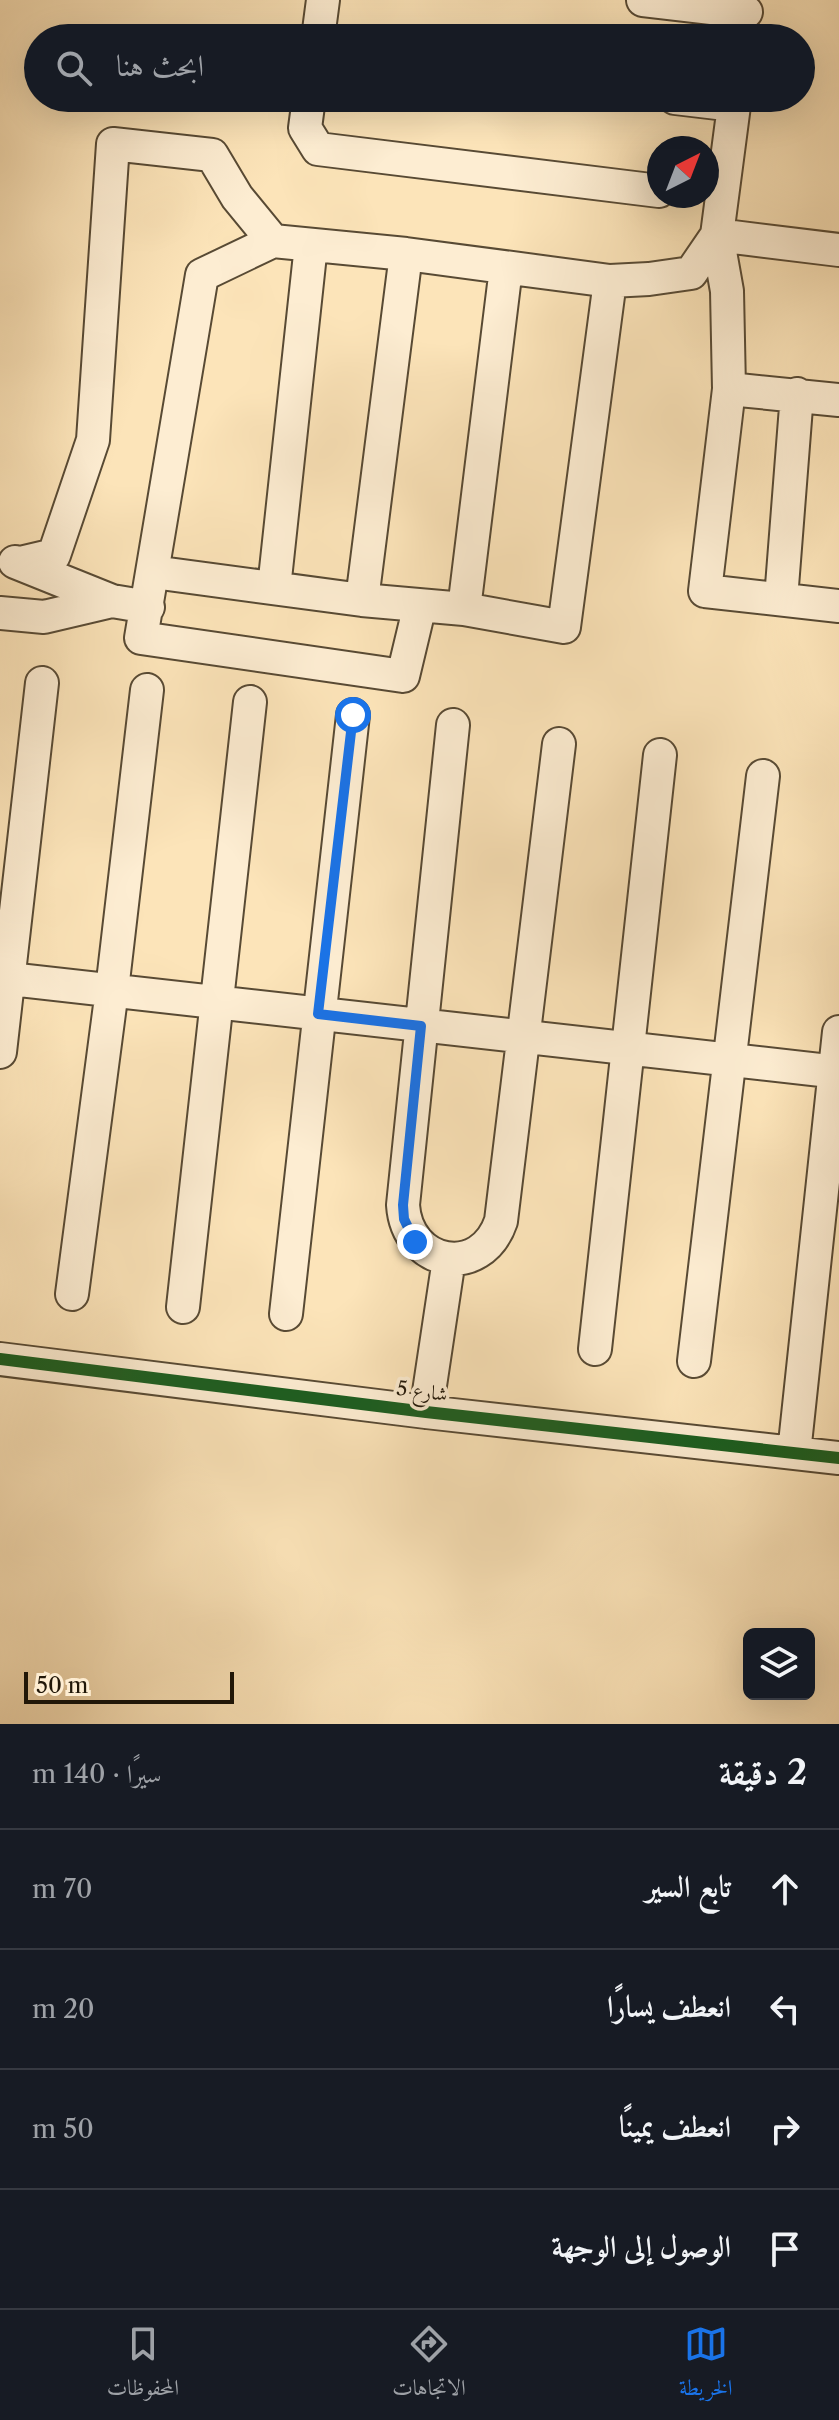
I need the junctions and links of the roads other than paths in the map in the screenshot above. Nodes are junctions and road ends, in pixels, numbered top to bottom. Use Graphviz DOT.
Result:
graph roads {
  1 [pos="323,0"];
  2 [pos="643,0"];
  3 [pos="746,17"];
  4 [pos="320,24"];
  5 [pos="307,112"];
  6 [pos="732,112"];
  7 [pos="719,165"];
  8 [pos="647,190"];
  9 [pos="713,208"];
  10 [pos="717,235"];
  11 [pos="273,241"];
  12 [pos="311,245"];
  13 [pos="839,250"];
  14 [pos="406,254"];
  15 [pos="506,268"];
  16 [pos="610,281"];
  17 [pos="729,389"];
  18 [pos="797,394"];
  19 [pos="839,400"];
  20 [pos="10,561"];
  21 [pos="153,572"];
  22 [pos="274,588"];
  23 [pos="781,599"];
  24 [pos="362,600"];
  25 [pos="112,601"];
  26 [pos="420,605"];
  27 [pos="839,606"];
  28 [pos="148,607"];
  29 [pos="464,609"];
  30 [pos="0,613"];
  31 [pos="42,683"];
  32 [pos="147,690"];
  33 [pos="250,702"];
  34 [pos="353,715"];
  35 [pos="453,725"];
  36 [pos="559,744"];
  37 [pos="660,755"];
  38 [pos="763,776"];
  39 [pos="4,978"];
  40 [pos="112,990"];
  41 [pos="217,1003"];
  42 [pos="318,1014"];
  43 [pos="421,1026"];
  44 [pos="839,1032"];
  45 [pos="524,1037"];
  46 [pos="629,1049"];
  47 [pos="0,1052"];
  48 [pos="731,1059"];
  49 [pos="837,1072"];
  50 [pos="449,1259"];
  51 [pos="72,1294"];
  52 [pos="183,1307"];
  53 [pos="286,1314"];
  54 [pos="595,1349"];
  55 [pos="0,1359"];
  56 [pos="694,1361"];
  57 [pos="426,1412"];
  58 [pos="794,1453"];
  59 [pos="839,1458"];
  1 -- 4 [label="street"];
  2 -- 3 [label="street"];
  5 -- 8 [label="street"];
  6 -- 7 [label="street"];
  9 -- 10 [label="street"];
  10 -- 13 [label="street"];
  10 -- 16 [label="street"];
  10 -- 17 [label="street"];
  11 -- 12 [label="street"];
  11 -- 20 [label="street"];
  11 -- 21 [label="street"];
  12 -- 14 [label="street"];
  12 -- 22 [label="street"];
  14 -- 15 [label="street"];
  14 -- 24 [label="street"];
  15 -- 16 [label="street"];
  15 -- 29 [label="street"];
  16 -- 29 [label="street"];
  17 -- 18 [label="street"];
  17 -- 23 [label="street"];
  18 -- 19 [label="street"];
  18 -- 23 [label="street"];
  20 -- 25 [label="street"];
  21 -- 22 [label="street"];
  21 -- 28 [label="street"];
  22 -- 24 [label="street"];
  23 -- 27 [label="street"];
  24 -- 26 [label="street"];
  25 -- 28 [label="street"];
  25 -- 30 [label="street"];
  26 -- 28 [label="street"];
  26 -- 29 [label="street"];
  31 -- 39 [label="street"];
  32 -- 40 [label="street"];
  33 -- 41 [label="street"];
  34 -- 42 [label="street"];
  35 -- 43 [label="street"];
  36 -- 45 [label="street"];
  37 -- 46 [label="street"];
  38 -- 48 [label="street"];
  39 -- 40 [label="street"];
  39 -- 47 [label="street"];
  40 -- 41 [label="street"];
  40 -- 51 [label="street"];
  41 -- 42 [label="street"];
  41 -- 52 [label="street"];
  42 -- 43 [label="street"];
  42 -- 53 [label="street"];
  43 -- 45 [label="street"];
  43 -- 50 [label="street"];
  44 -- 49 [label="street"];
  45 -- 46 [label="street"];
  45 -- 50 [label="street"];
  46 -- 48 [label="street"];
  46 -- 54 [label="street"];
  48 -- 49 [label="street"];
  48 -- 56 [label="street"];
  49 -- 58 [label="street"];
  50 -- 57 [label="street"];
  55 -- 57 [label="street, شارع 5"];
  57 -- 58 [label="street, شارع 5"];
  58 -- 59 [label="street, شارع 5"];
}
